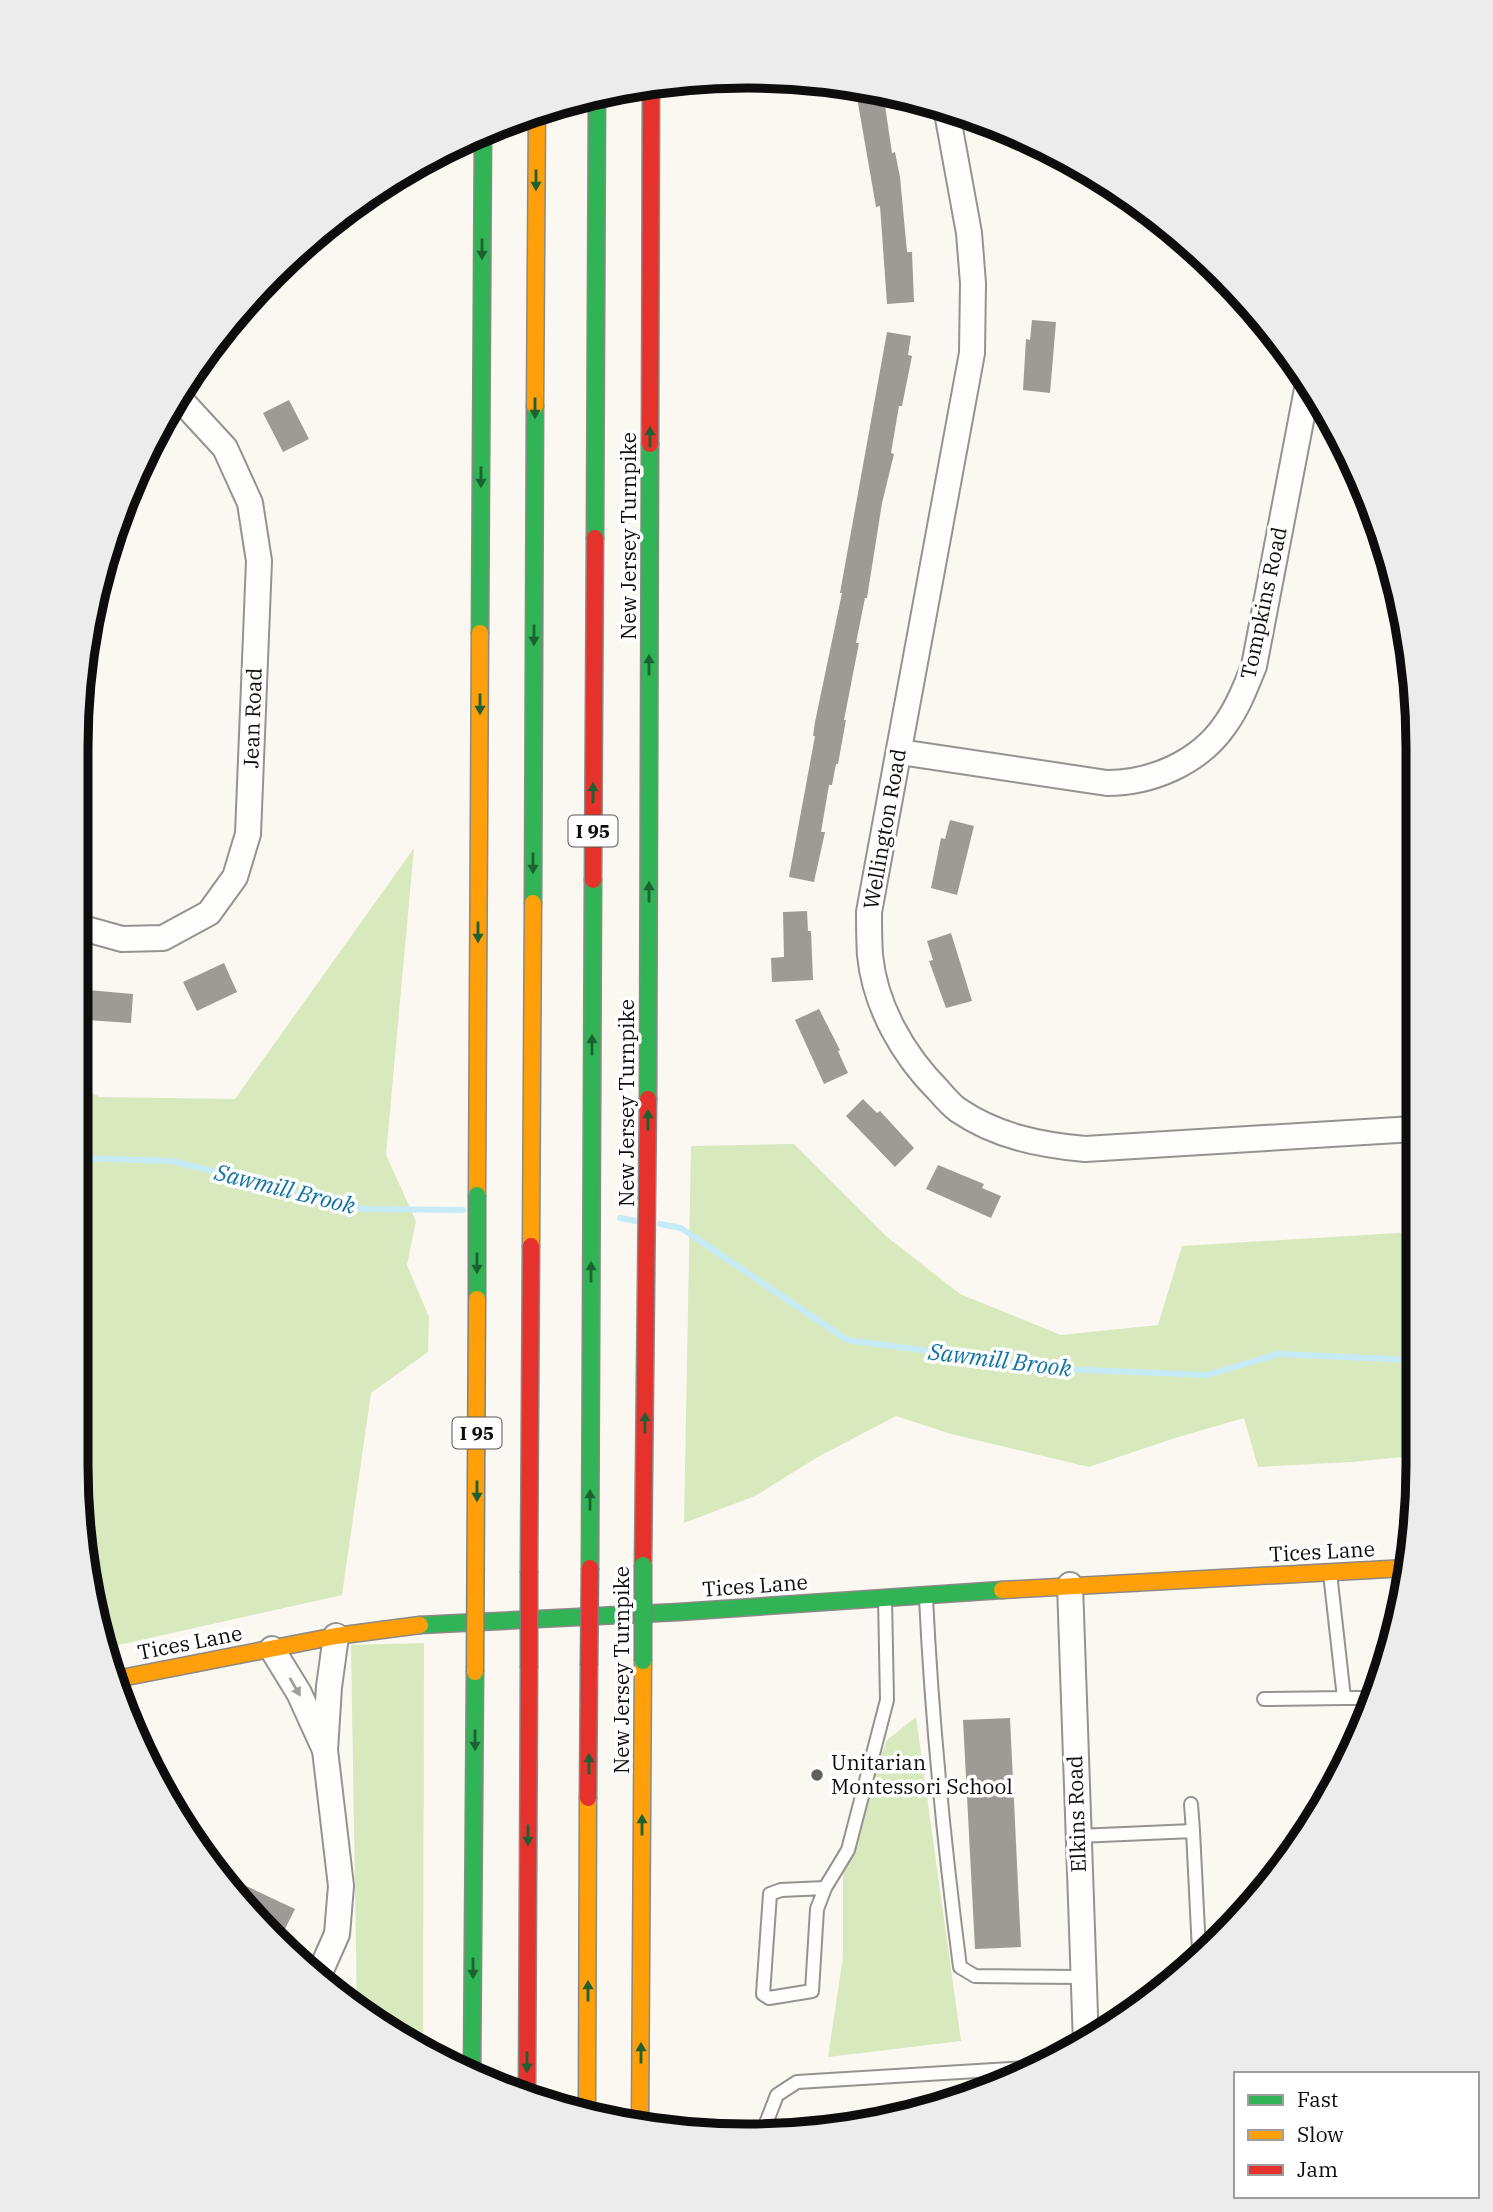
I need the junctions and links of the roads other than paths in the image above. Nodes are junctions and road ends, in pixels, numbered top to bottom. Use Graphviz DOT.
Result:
graph roads {
  1 [pos="651,95"];
  2 [pos="597,105"];
  3 [pos="948,119"];
  4 [pos="537,121"];
  5 [pos="483,143"];
  6 [pos="1305,398"];
  7 [pos="184,404"];
  8 [pos="900,752"];
  9 [pos="88,930"];
  10 [pos="1406,1129"];
  11 [pos="1397,1570"];
  12 [pos="1330,1573"];
  13 [pos="1070,1585"];
  14 [pos="925,1595"];
  15 [pos="886,1598"];
  16 [pos="336,1636"];
  17 [pos="272,1649"];
  18 [pos="122,1678"];
  19 [pos="1344,1698"];
  20 [pos="1360,1698"];
  21 [pos="1264,1699"];
  22 [pos="325,1750"];
  23 [pos="1191,1804"];
  24 [pos="1193,1830"];
  25 [pos="1078,1836"];
  26 [pos="825,1888"];
  27 [pos="1199,1944"];
  28 [pos="322,1969"];
  29 [pos="1083,1977"];
  30 [pos="1085,2030"];
  31 [pos="472,2064"];
  32 [pos="1011,2069"];
  33 [pos="527,2087"];
  34 [pos="587,2105"];
  35 [pos="640,2116"];
  36 [pos="766,2124"];
  35 -- 1 [label="main road, New Jersey Turnpike / I 95, one-way, bridge"];
  34 -- 2 [label="main road, New Jersey Turnpike / I 95, one-way, bridge"];
  3 -- 8 [label="street, Wellington Road"];
  4 -- 33 [label="main road, I 95, one-way, bridge"];
  5 -- 31 [label="main road, I 95, one-way, bridge"];
  6 -- 8 [label="street, Tompkins Road"];
  7 -- 9 [label="street, Jean Road"];
  8 -- 10 [label="street, Wellington Road"];
  11 -- 12 [label="main road, Tices Lane"];
  12 -- 13 [label="main road, Tices Lane"];
  12 -- 19 [label="lane"];
  13 -- 14 [label="main road, Tices Lane"];
  13 -- 25 [label="street, Elkins Road"];
  14 -- 15 [label="main road, Tices Lane"];
  14 -- 29 [label="lane"];
  15 -- 16 [label="main road, Tices Lane"];
  15 -- 26 [label="lane"];
  16 -- 17 [label="main road, Tices Lane"];
  16 -- 22 [label="street"];
  17 -- 18 [label="main road, Tices Lane"];
  17 -- 22 [label="street, one-way"];
  19 -- 20 [label="lane"];
  19 -- 21 [label="lane"];
  22 -- 28 [label="street"];
  23 -- 24 [label="lane"];
  24 -- 25 [label="lane"];
  24 -- 27 [label="lane"];
  25 -- 29 [label="street, Elkins Road"];
  26 -- 26 [label="lane"];
  29 -- 30 [label="street, Elkins Road"];
  32 -- 36 [label="lane"];
}
